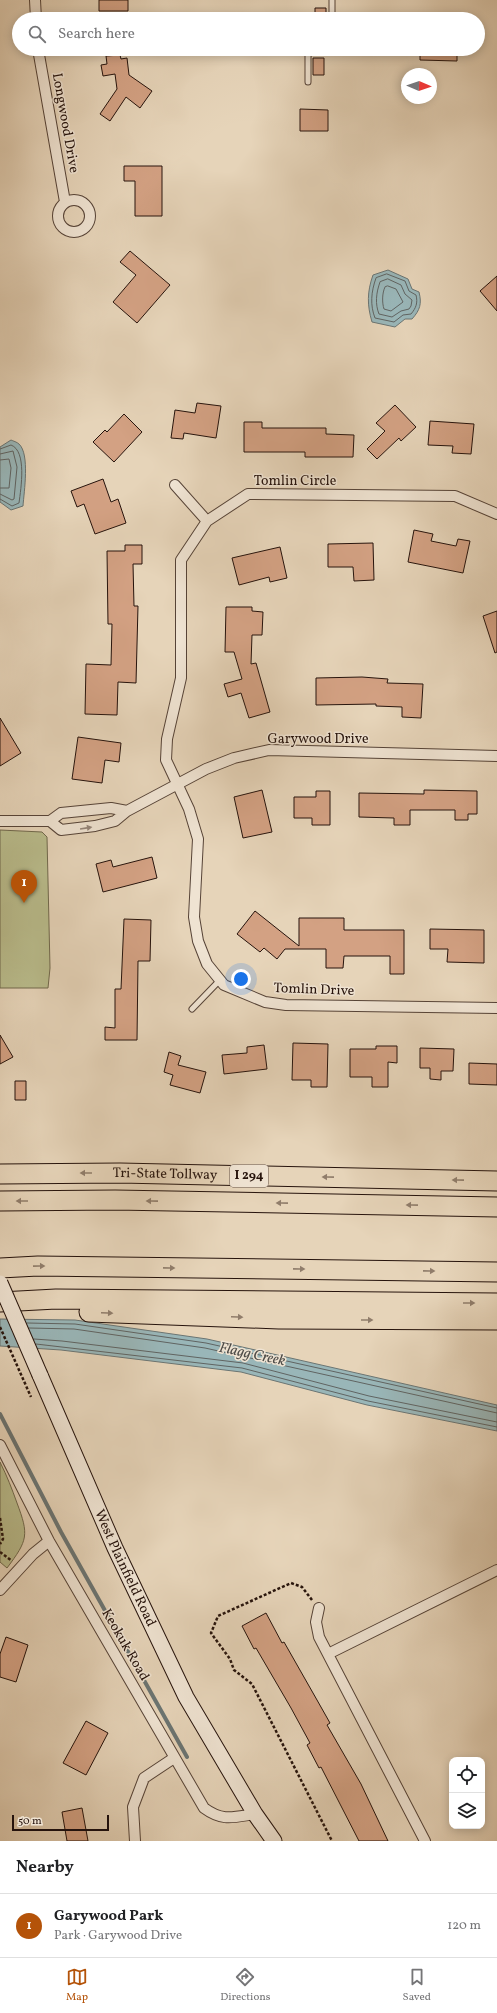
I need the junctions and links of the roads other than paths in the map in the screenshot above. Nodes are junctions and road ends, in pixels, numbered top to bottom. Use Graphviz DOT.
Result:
graph roads {
  1 [pos="35,0"];
  2 [pos="332,0"];
  3 [pos="36,12"];
  4 [pos="332,12"];
  5 [pos="39,56"];
  6 [pos="308,56"];
  7 [pos="308,82"];
  8 [pos="65,202"];
  9 [pos="175,485"];
  10 [pos="497,514"];
  11 [pos="207,520"];
  12 [pos="497,756"];
  13 [pos="177,786"];
  14 [pos="127,811"];
  15 [pos="0,821"];
  16 [pos="50,821"];
  17 [pos="220,980"];
  18 [pos="497,1008"];
  19 [pos="192,1009"];
  20 [pos="0,1174"];
  21 [pos="497,1181"];
  22 [pos="0,1201"];
  23 [pos="497,1207"];
  24 [pos="0,1268"];
  25 [pos="497,1272"];
  26 [pos="0,1283"];
  27 [pos="56,1299"];
  28 [pos="0,1302"];
  29 [pos="497,1303"];
  30 [pos="497,1320"];
  31 [pos="0,1445"];
  32 [pos="49,1541"];
  33 [pos="497,1570"];
  34 [pos="0,1590"];
  35 [pos="318,1608"];
  36 [pos="328,1654"];
  37 [pos="174,1758"];
  38 [pos="255,1814"];
  39 [pos="135,1841"];
  40 [pos="274,1841"];
  41 [pos="425,1841"];
  1 -- 3 [label="street"];
  2 -- 4 [label="lane"];
  5 -- 8 [label="street, Longwood Drive"];
  6 -- 7 [label="lane"];
  9 -- 11 [label="street"];
  10 -- 11 [label="street, Tomlin Circle"];
  11 -- 13 [label="street, Tomlin Circle"];
  12 -- 13 [label="street, Garywood Drive"];
  13 -- 14 [label="street, Garywood Drive"];
  13 -- 17 [label="street, Tomlin Drive"];
  14 -- 16 [label="street, Garywood Drive"];
  16 -- 14 [label="street, Garywood Drive, one-way"];
  15 -- 16 [label="street, Garywood Drive"];
  17 -- 18 [label="street, Tomlin Drive"];
  17 -- 19 [label="lane"];
  21 -- 20 [label="highway, Tri-State Tollway / I 294, one-way"];
  23 -- 22 [label="highway, Tri-State Tollway / I 294, one-way"];
  24 -- 25 [label="highway, one-way"];
  26 -- 38 [label="main road, West Plainfield Road, bridge"];
  27 -- 28 [label="highway"];
  27 -- 29 [label="highway, one-way"];
  27 -- 30 [label="highway, one-way"];
  31 -- 32 [label="street, Keokuk Road"];
  32 -- 34 [label="street"];
  32 -- 37 [label="street, Keokuk Road"];
  33 -- 36 [label="street"];
  35 -- 36 [label="street"];
  36 -- 41 [label="street"];
  37 -- 38 [label="street, Keokuk Road"];
  37 -- 39 [label="street"];
  38 -- 40 [label="main road, West Plainfield Road"];
}
